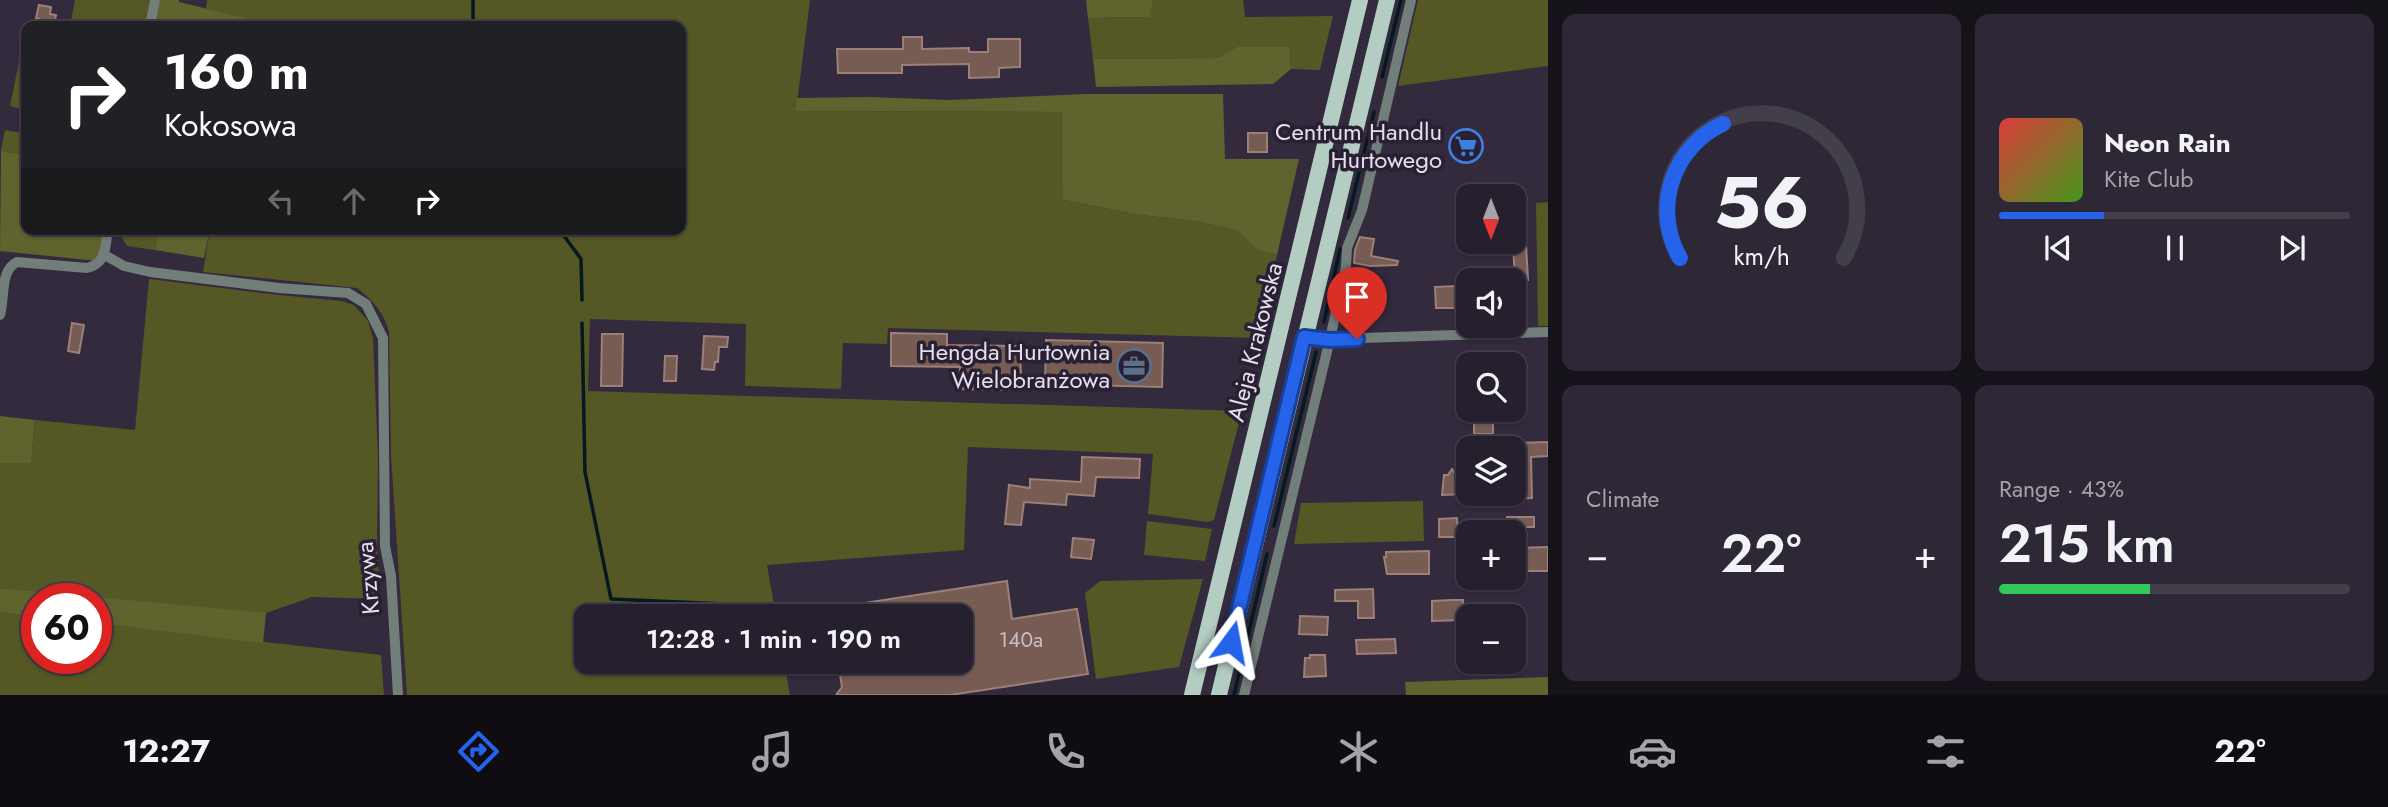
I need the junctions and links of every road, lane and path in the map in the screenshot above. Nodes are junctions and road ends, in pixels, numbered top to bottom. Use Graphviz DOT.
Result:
graph roads {
  1 [pos="155,0"];
  2 [pos="1360,0"];
  3 [pos="1387,0"];
  4 [pos="1411,0"];
  5 [pos="151,21"];
  6 [pos="1330,228"];
  7 [pos="1351,233"];
  8 [pos="107,235"];
  9 [pos="103,254"];
  10 [pos="0,314"];
  11 [pos="1548,332"];
  12 [pos="1304,337"];
  13 [pos="1330,340"];
  14 [pos="1257,535"];
  15 [pos="1283,539"];
  16 [pos="398,695"];
  17 [pos="1192,695"];
  18 [pos="1219,695"];
  19 [pos="1244,695"];
  1 -- 5 [label="street"];
  2 -- 17 [label="main road, Aleja Krakowska"];
  3 -- 6 [label="main road, Aleja Krakowska"];
  4 -- 7 [label="street"];
  6 -- 7 [label="street"];
  6 -- 12 [label="main road, Aleja Krakowska"];
  7 -- 13 [label="street"];
  8 -- 9 [label="street"];
  9 -- 10 [label="street"];
  9 -- 16 [label="street, Krzywa"];
  11 -- 13 [label="street"];
  12 -- 13 [label="street"];
  12 -- 14 [label="main road, Aleja Krakowska"];
  13 -- 15 [label="street"];
  14 -- 15 [label="street"];
  14 -- 18 [label="main road, Aleja Krakowska"];
  15 -- 19 [label="street"];
}
